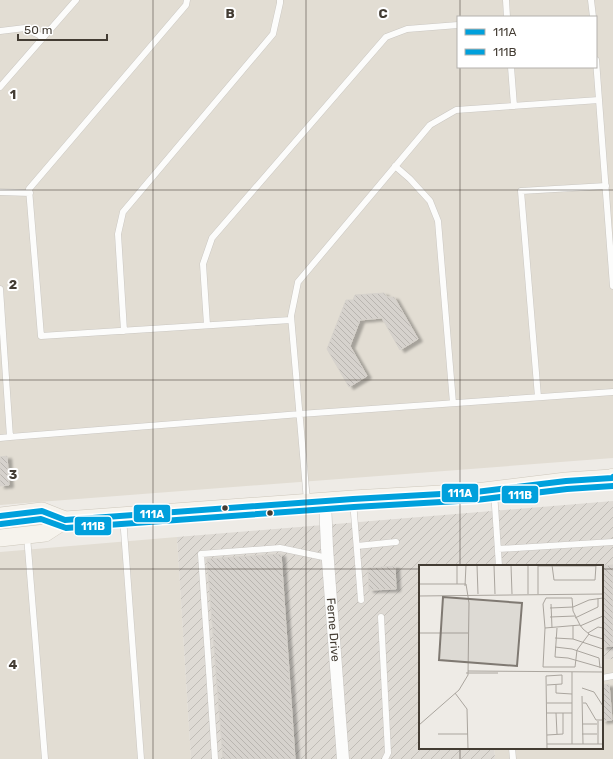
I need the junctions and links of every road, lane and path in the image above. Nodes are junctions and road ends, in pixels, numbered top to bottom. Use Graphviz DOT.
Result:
graph roads {
  1 [pos="76,0"];
  2 [pos="187,0"];
  3 [pos="280,0"];
  4 [pos="506,0"];
  5 [pos="591,0"];
  6 [pos="507,16"];
  7 [pos="593,16"];
  8 [pos="457,25"];
  9 [pos="0,32"];
  10 [pos="43,37"];
  11 [pos="511,68"];
  12 [pos="597,68"];
  13 [pos="0,87"];
  14 [pos="599,100"];
  15 [pos="514,106"];
  16 [pos="395,166"];
  17 [pos="606,186"];
  18 [pos="0,192"];
  19 [pos="30,193"];
  20 [pos="613,286"];
  21 [pos="0,289"];
  22 [pos="291,320"];
  23 [pos="207,325"];
  24 [pos="124,330"];
  25 [pos="613,392"];
  26 [pos="538,397"];
  27 [pos="453,403"];
  28 [pos="300,414"];
  29 [pos="10,436"];
  30 [pos="0,438"];
  31 [pos="613,478"];
  32 [pos="494,490"];
  33 [pos="353,499"];
  34 [pos="325,501"];
  35 [pos="307,502"];
  36 [pos="0,516"];
  37 [pos="123,516"];
  38 [pos="64,520"];
  39 [pos="27,534"];
  40 [pos="0,538"];
  41 [pos="396,542"];
  42 [pos="613,542"];
  43 [pos="357,546"];
  44 [pos="498,549"];
  45 [pos="328,558"];
  46 [pos="499,565"];
  47 [pos="361,600"];
  48 [pos="381,617"];
  49 [pos="613,676"];
  50 [pos="603,678"];
  51 [pos="512,749"];
  52 [pos="45,759"];
  53 [pos="141,759"];
  54 [pos="215,759"];
  55 [pos="343,759"];
  56 [pos="385,759"];
  57 [pos="513,759"];
  1 -- 10 [label="lane"];
  2 -- 19 [label="lane"];
  3 -- 24 [label="lane"];
  4 -- 6 [label="lane"];
  5 -- 7 [label="lane"];
  8 -- 23 [label="lane"];
  9 -- 10 [label="lane"];
  10 -- 13 [label="lane"];
  11 -- 15 [label="lane"];
  12 -- 14 [label="lane"];
  14 -- 15 [label="lane"];
  14 -- 17 [label="lane"];
  15 -- 16 [label="lane"];
  16 -- 22 [label="lane"];
  16 -- 27 [label="lane"];
  17 -- 20 [label="lane"];
  17 -- 26 [label="lane"];
  18 -- 19 [label="lane"];
  19 -- 24 [label="lane"];
  21 -- 29 [label="lane"];
  22 -- 23 [label="lane"];
  22 -- 28 [label="lane"];
  23 -- 24 [label="lane"];
  25 -- 26 [label="lane"];
  26 -- 27 [label="lane"];
  27 -- 28 [label="lane"];
  28 -- 29 [label="lane"];
  28 -- 35 [label="lane"];
  29 -- 30 [label="lane"];
  31 -- 32 [label="main road"];
  32 -- 33 [label="main road"];
  32 -- 44 [label="lane"];
  33 -- 34 [label="main road"];
  33 -- 43 [label="lane"];
  34 -- 35 [label="main road"];
  34 -- 45 [label="street, Ferne Drive"];
  35 -- 37 [label="main road"];
  36 -- 38 [label="main road"];
  37 -- 38 [label="main road"];
  37 -- 53 [label="lane"];
  38 -- 39 [label="main road"];
  39 -- 40 [label="main road"];
  39 -- 52 [label="lane"];
  41 -- 43 [label="lane"];
  42 -- 44 [label="lane"];
  43 -- 47 [label="lane"];
  44 -- 46 [label="lane"];
  45 -- 54 [label="lane"];
  45 -- 55 [label="street, Ferne Drive"];
  48 -- 56 [label="lane"];
  49 -- 50 [label="lane"];
  51 -- 57 [label="lane"];
}
